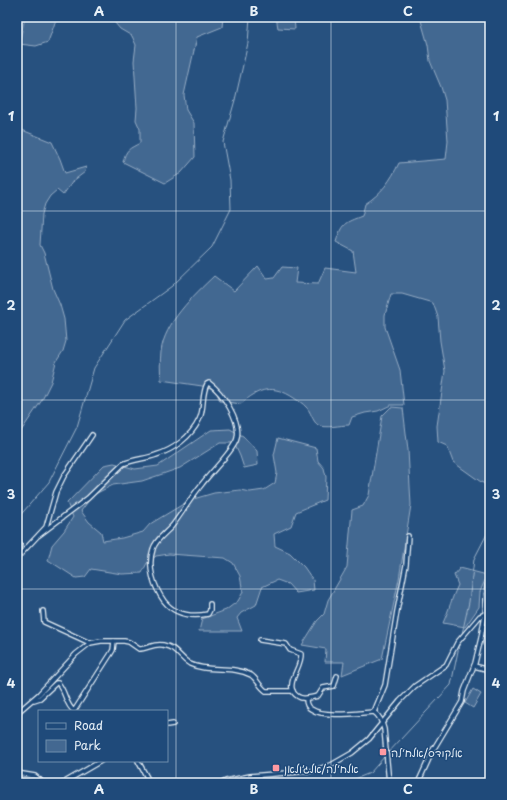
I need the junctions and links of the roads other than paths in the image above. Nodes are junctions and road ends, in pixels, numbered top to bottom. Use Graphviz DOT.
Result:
graph roads {
  1 [pos="92,435"];
  2 [pos="39,535"];
  3 [pos="408,536"];
  4 [pos="17,539"];
  5 [pos="17,557"];
  6 [pos="490,579"];
  7 [pos="210,604"];
  8 [pos="43,611"];
  9 [pos="485,614"];
  10 [pos="260,640"];
  11 [pos="114,641"];
  12 [pos="90,643"];
  13 [pos="474,666"];
  14 [pos="490,670"];
  15 [pos="337,676"];
  16 [pos="293,691"];
  17 [pos="306,699"];
  18 [pos="31,701"];
  19 [pos="73,710"];
  20 [pos="75,710"];
  21 [pos="374,712"];
  22 [pos="17,714"];
  23 [pos="382,723"];
  24 [pos="172,724"];
  25 [pos="168,725"];
  26 [pos="99,762"];
  27 [pos="139,762"];
  28 [pos="17,773"];
  29 [pos="17,778"];
  30 [pos="42,782"];
  31 [pos="63,783"];
  32 [pos="150,783"];
  33 [pos="222,783"];
  34 [pos="389,783"];
  35 [pos="418,783"];
  1 -- 2 [label="street"];
  2 -- 5 [label="street"];
  2 -- 7 [label="street"];
  3 -- 21 [label="street"];
  4 -- 5 [label="street"];
  6 -- 9 [label="street"];
  8 -- 12 [label="street"];
  9 -- 13 [label="street"];
  9 -- 23 [label="street"];
  10 -- 16 [label="street"];
  11 -- 12 [label="street"];
  11 -- 16 [label="street"];
  11 -- 20 [label="street"];
  12 -- 18 [label="street"];
  13 -- 14 [label="street"];
  13 -- 35 [label="street"];
  15 -- 17 [label="street"];
  16 -- 17 [label="street"];
  17 -- 21 [label="street"];
  18 -- 19 [label="street"];
  18 -- 22 [label="street"];
  21 -- 23 [label="street"];
  23 -- 33 [label="street"];
  23 -- 34 [label="street"];
  24 -- 25 [label="street"];
  26 -- 31 [label="street"];
  27 -- 32 [label="street"];
  28 -- 30 [label="street"];
  29 -- 30 [label="street"];
}
